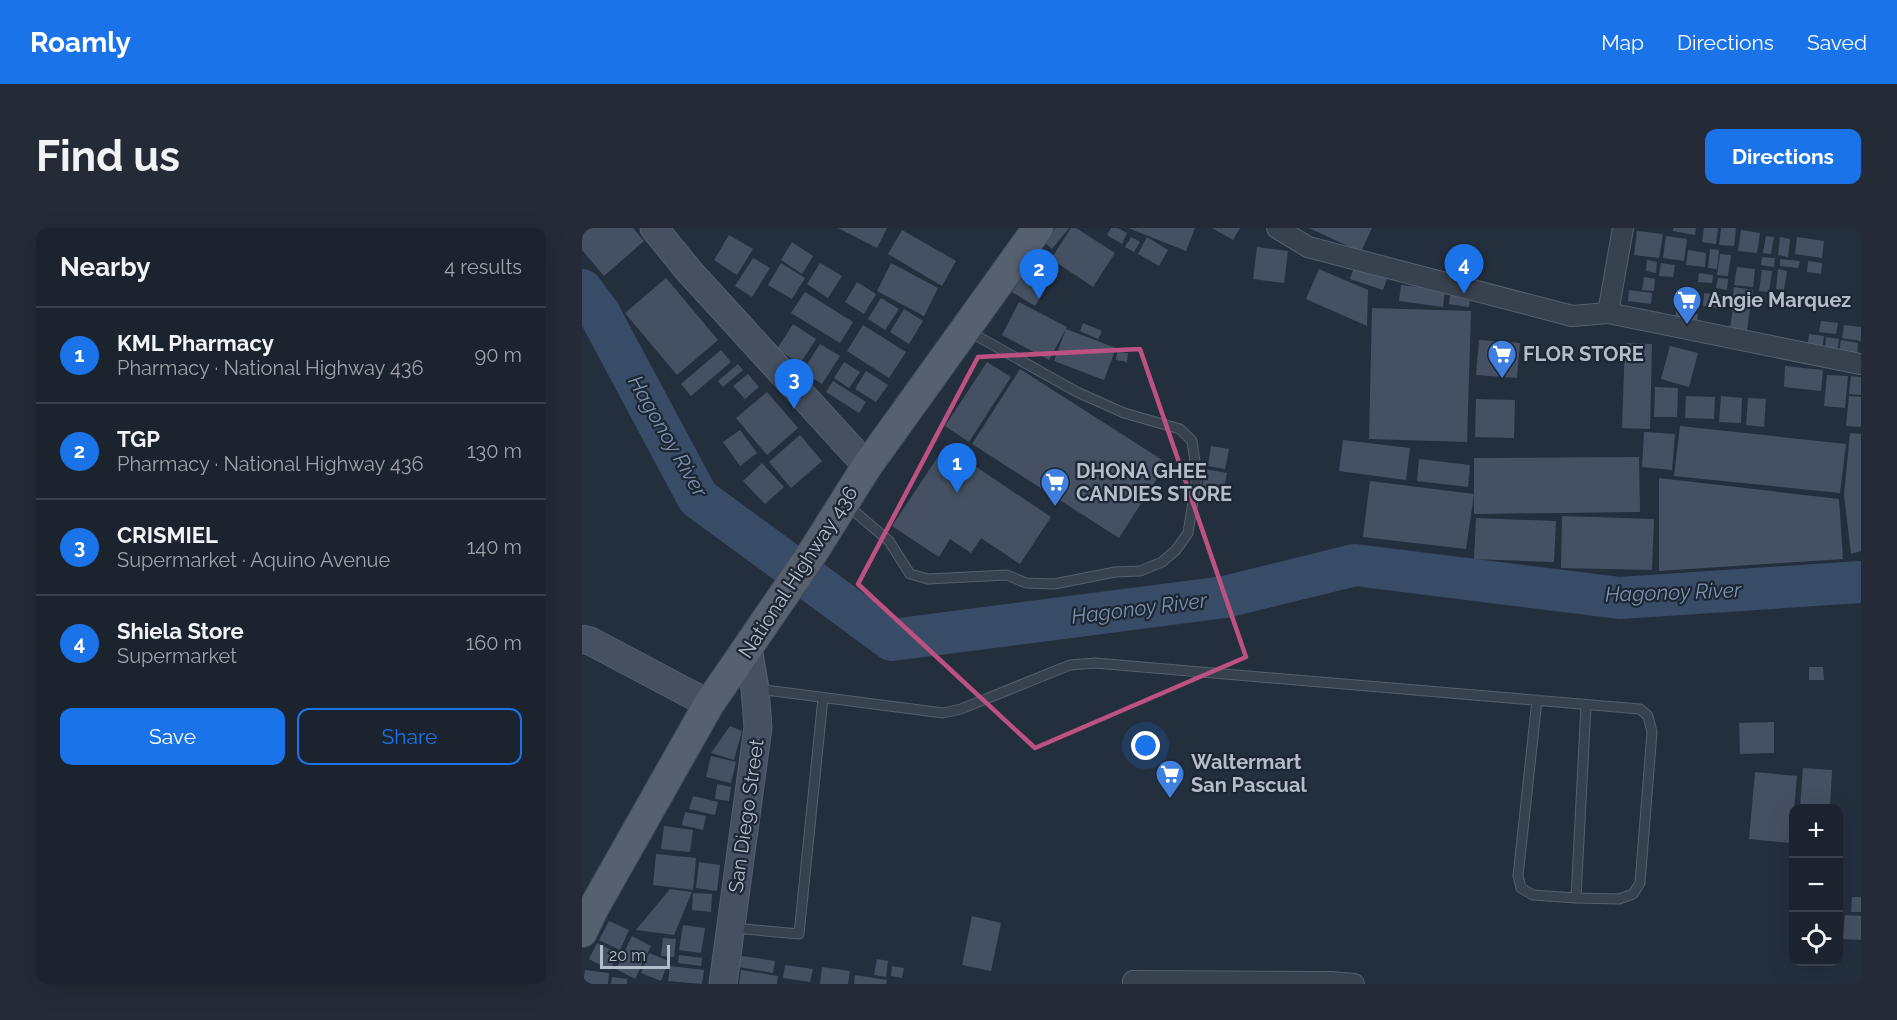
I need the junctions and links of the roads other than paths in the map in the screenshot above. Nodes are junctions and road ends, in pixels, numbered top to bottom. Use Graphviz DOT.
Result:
graph roads {
  1 [pos="654,228"];
  2 [pos="1038,228"];
  3 [pos="1277,228"];
  4 [pos="1623,228"];
  5 [pos="1608,313"];
  6 [pos="966,329"];
  7 [pos="1860,364"];
  8 [pos="867,466"];
  9 [pos="845,503"];
  10 [pos="582,639"];
  11 [pos="748,648"];
  12 [pos="755,689"];
  13 [pos="823,698"];
  14 [pos="1537,700"];
  15 [pos="709,704"];
  16 [pos="1586,705"];
  17 [pos="1576,898"];
  18 [pos="731,927"];
  19 [pos="582,932"];
  20 [pos="1331,983"];
  21 [pos="723,984"];
  22 [pos="1133,984"];
  23 [pos="1354,984"];
  1 -- 8 [label="street"];
  2 -- 6 [label="main road, National Highway 436"];
  3 -- 5 [label="street"];
  4 -- 5 [label="street"];
  5 -- 7 [label="street"];
  6 -- 8 [label="main road, National Highway 436"];
  6 -- 9 [label="lane"];
  8 -- 9 [label="main road, National Highway 436"];
  9 -- 11 [label="main road, National Highway 436"];
  10 -- 15 [label="street"];
  11 -- 12 [label="street, San Diego Street"];
  11 -- 15 [label="main road, National Highway 436"];
  12 -- 13 [label="lane"];
  12 -- 18 [label="street, San Diego Street"];
  13 -- 14 [label="lane"];
  13 -- 18 [label="lane"];
  14 -- 16 [label="lane"];
  14 -- 17 [label="lane"];
  15 -- 19 [label="main road, National Highway 436"];
  16 -- 17 [label="lane"];
  16 -- 17 [label="lane"];
  18 -- 21 [label="street, San Diego Street"];
  20 -- 22 [label="street"];
  20 -- 23 [label="street"];
}
